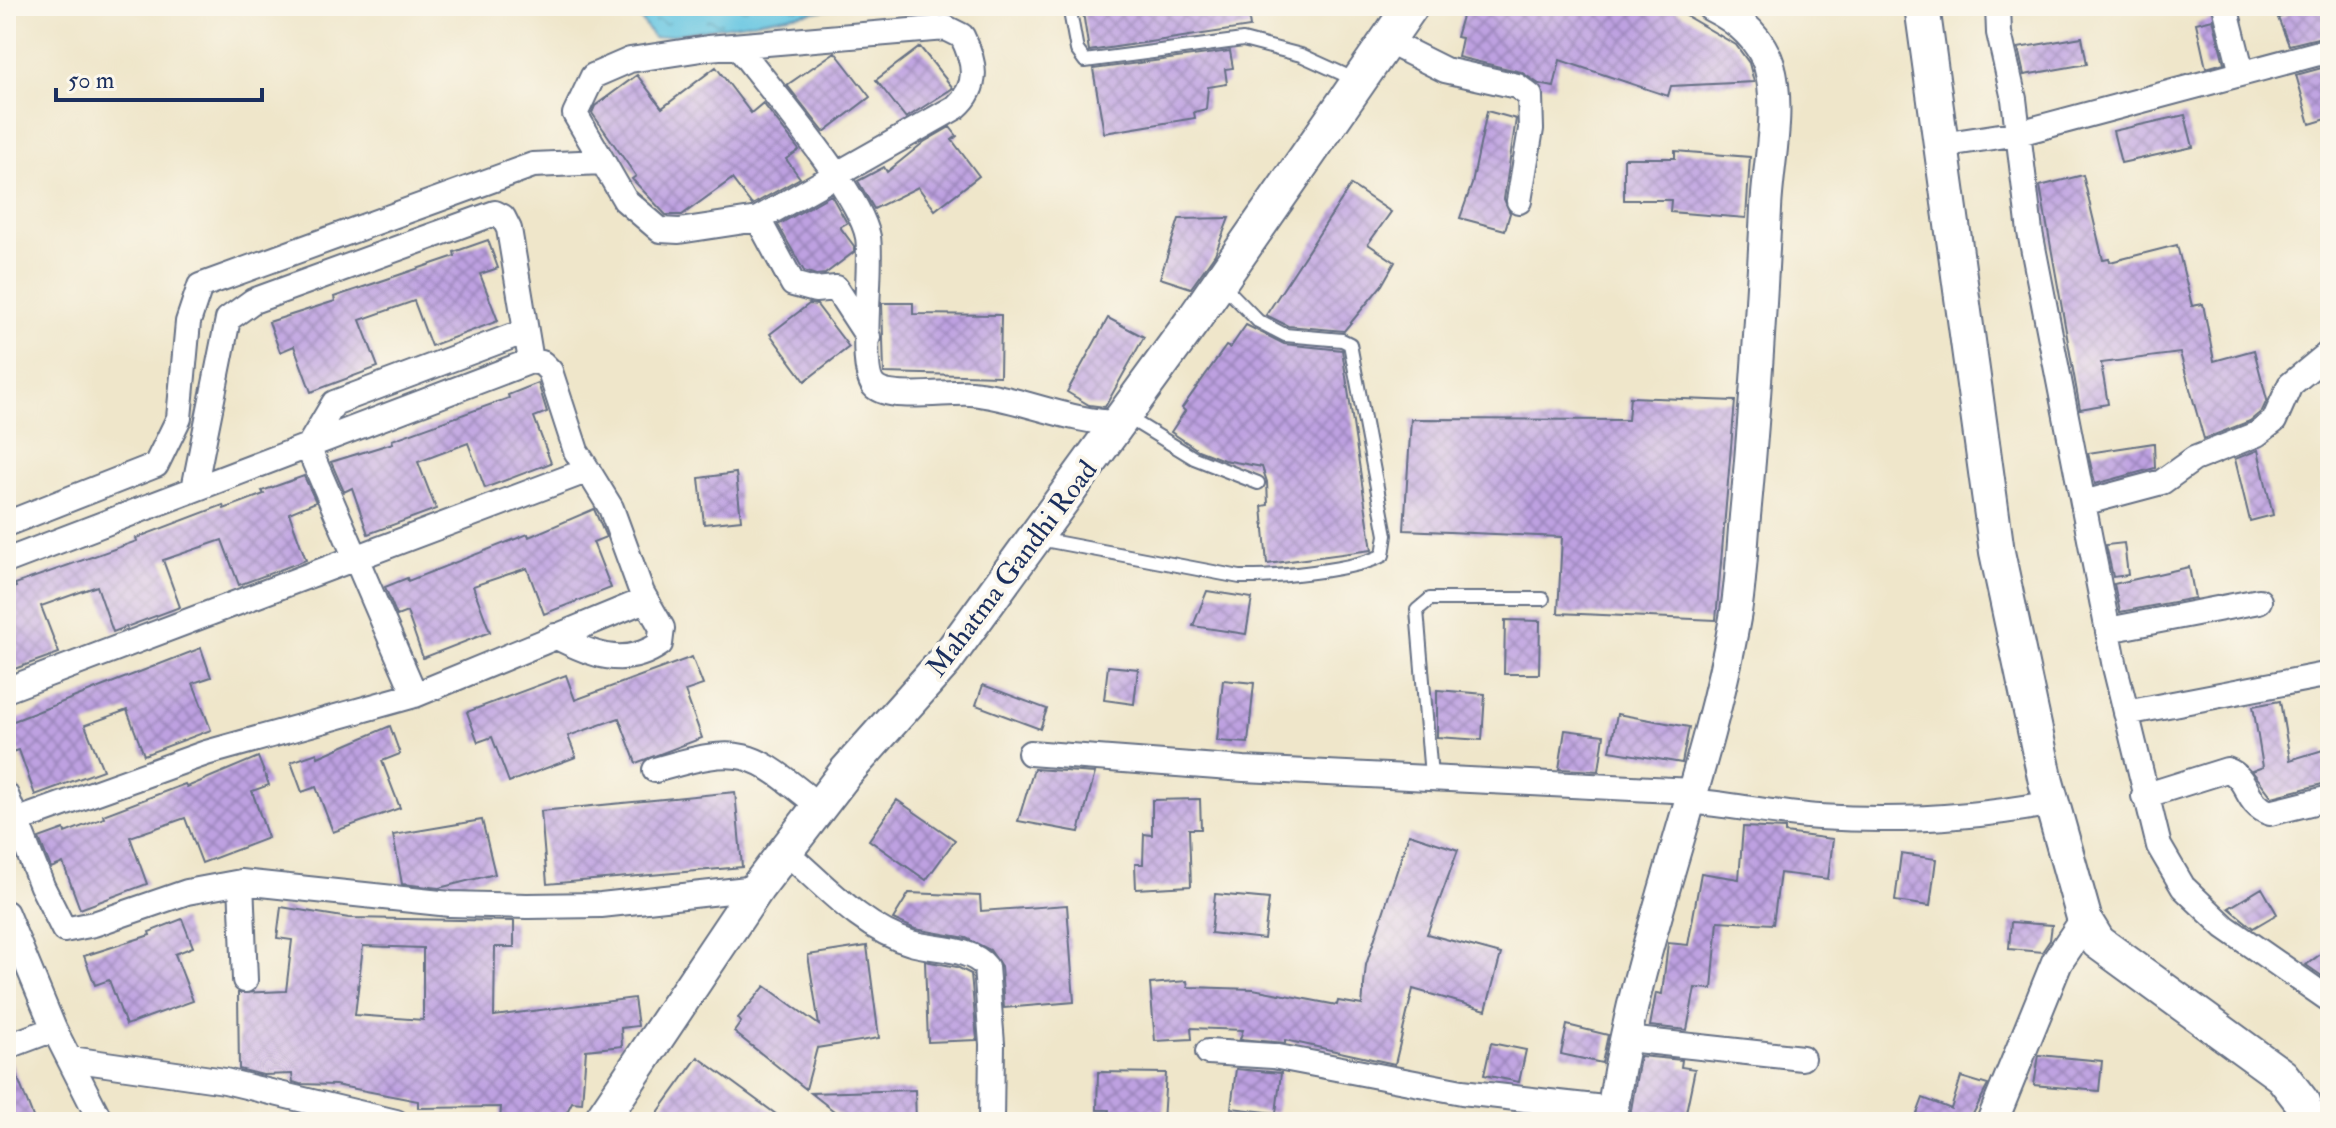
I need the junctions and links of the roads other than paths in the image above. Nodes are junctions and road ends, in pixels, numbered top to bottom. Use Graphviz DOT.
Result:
graph roads {
  1 [pos="1069,6"];
  2 [pos="1411,6"];
  3 [pos="1712,6"];
  4 [pos="1922,6"];
  5 [pos="1998,6"];
  6 [pos="2225,6"];
  7 [pos="1387,41"];
  8 [pos="739,48"];
  9 [pos="2330,50"];
  10 [pos="2242,73"];
  11 [pos="1359,81"];
  12 [pos="2013,135"];
  13 [pos="1951,144"];
  14 [pos="603,162"];
  15 [pos="833,173"];
  16 [pos="1519,201"];
  17 [pos="758,219"];
  18 [pos="1220,282"];
  19 [pos="526,331"];
  20 [pos="868,337"];
  21 [pos="2330,352"];
  22 [pos="531,361"];
  23 [pos="1122,419"];
  24 [pos="308,447"];
  25 [pos="586,471"];
  26 [pos="1258,483"];
  27 [pos="194,489"];
  28 [pos="2083,503"];
  29 [pos="6,524"];
  30 [pos="1035,538"];
  31 [pos="6,561"];
  32 [pos="355,561"];
  33 [pos="1543,599"];
  34 [pos="645,600"];
  35 [pos="2259,601"];
  36 [pos="2108,630"];
  37 [pos="555,636"];
  38 [pos="2330,674"];
  39 [pos="6,690"];
  40 [pos="415,695"];
  41 [pos="2126,713"];
  42 [pos="1030,753"];
  43 [pos="655,770"];
  44 [pos="1431,776"];
  45 [pos="6,795"];
  46 [pos="1692,796"];
  47 [pos="2144,796"];
  48 [pos="2330,798"];
  49 [pos="2052,803"];
  50 [pos="820,807"];
  51 [pos="16,821"];
  52 [pos="787,853"];
  53 [pos="241,882"];
  54 [pos="757,888"];
  55 [pos="6,913"];
  56 [pos="2085,921"];
  57 [pos="11,939"];
  58 [pos="245,980"];
  59 [pos="2330,1000"];
  60 [pos="54,1029"];
  61 [pos="1627,1039"];
  62 [pos="6,1047"];
  63 [pos="1208,1052"];
  64 [pos="1802,1058"];
  65 [pos="71,1059"];
  66 [pos="1612,1116"];
  67 [pos="346,1117"];
  68 [pos="101,1122"];
  69 [pos="396,1122"];
  70 [pos="600,1122"];
  71 [pos="991,1122"];
  72 [pos="1992,1122"];
  73 [pos="2308,1122"];
  1 -- 11 [label="lane"];
  2 -- 7 [label="main road, Mahatma Gandhi Road"];
  3 -- 46 [label="street"];
  4 -- 13 [label="main road"];
  5 -- 12 [label="street"];
  6 -- 10 [label="street"];
  7 -- 11 [label="main road, Mahatma Gandhi Road"];
  7 -- 16 [label="street"];
  8 -- 14 [label="street"];
  8 -- 15 [label="street"];
  8 -- 15 [label="street"];
  9 -- 10 [label="street"];
  10 -- 12 [label="street"];
  11 -- 18 [label="main road, Mahatma Gandhi Road"];
  12 -- 13 [label="street"];
  12 -- 28 [label="street"];
  13 -- 49 [label="main road"];
  14 -- 17 [label="street"];
  14 -- 29 [label="street"];
  15 -- 17 [label="street"];
  15 -- 20 [label="street"];
  17 -- 20 [label="street"];
  18 -- 23 [label="main road, Mahatma Gandhi Road"];
  18 -- 30 [label="lane"];
  19 -- 22 [label="street"];
  19 -- 24 [label="street"];
  19 -- 27 [label="street"];
  20 -- 23 [label="street"];
  21 -- 28 [label="street"];
  22 -- 24 [label="street"];
  22 -- 25 [label="street"];
  23 -- 26 [label="lane"];
  23 -- 30 [label="main road, Mahatma Gandhi Road"];
  24 -- 27 [label="street"];
  24 -- 32 [label="street"];
  25 -- 32 [label="street"];
  25 -- 34 [label="street"];
  27 -- 31 [label="street"];
  28 -- 36 [label="street"];
  30 -- 50 [label="main road, Mahatma Gandhi Road"];
  32 -- 39 [label="street"];
  32 -- 40 [label="street"];
  33 -- 44 [label="lane"];
  34 -- 37 [label="street"];
  34 -- 37 [label="street"];
  35 -- 36 [label="street"];
  36 -- 41 [label="street"];
  37 -- 40 [label="street"];
  38 -- 41 [label="street"];
  40 -- 51 [label="street"];
  41 -- 47 [label="street"];
  42 -- 44 [label="street"];
  43 -- 50 [label="street"];
  44 -- 46 [label="street"];
  45 -- 51 [label="street"];
  46 -- 49 [label="street"];
  46 -- 61 [label="street"];
  47 -- 48 [label="street"];
  47 -- 59 [label="street"];
  49 -- 56 [label="main road"];
  50 -- 52 [label="main road, Mahatma Gandhi Road"];
  51 -- 53 [label="street"];
  52 -- 54 [label="main road, Mahatma Gandhi Road"];
  52 -- 71 [label="street"];
  53 -- 54 [label="street"];
  53 -- 58 [label="street"];
  54 -- 70 [label="main road, Mahatma Gandhi Road"];
  55 -- 57 [label="street"];
  56 -- 72 [label="street"];
  56 -- 73 [label="main road"];
  57 -- 60 [label="street"];
  60 -- 62 [label="street"];
  60 -- 65 [label="street"];
  61 -- 64 [label="street"];
  61 -- 66 [label="street"];
  63 -- 66 [label="street"];
  65 -- 67 [label="street"];
  65 -- 68 [label="street"];
  67 -- 69 [label="street"];
}
